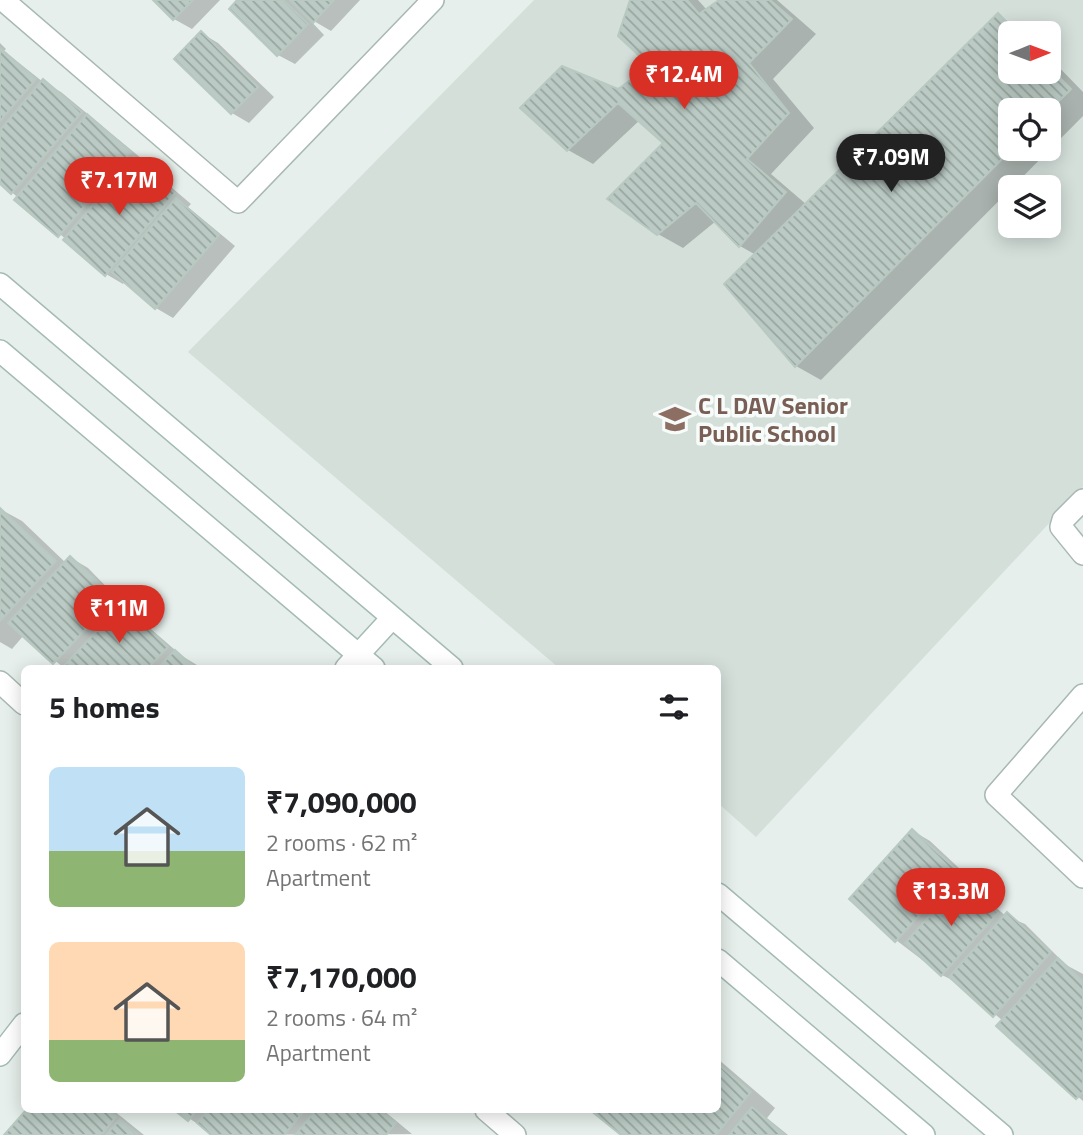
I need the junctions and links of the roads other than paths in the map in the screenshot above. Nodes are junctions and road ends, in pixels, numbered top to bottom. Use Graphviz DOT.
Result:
graph roads {
  1 [pos="433,0"];
  2 [pos="6,1"];
  3 [pos="0,284"];
  4 [pos="0,351"];
  5 [pos="1083,500"];
  6 [pos="1083,554"];
  7 [pos="392,618"];
  8 [pos="360,664"];
  9 [pos="448,665"];
  10 [pos="0,682"];
  11 [pos="1083,695"];
  12 [pos="21,701"];
  13 [pos="1083,877"];
  14 [pos="721,897"];
  15 [pos="721,963"];
  16 [pos="21,1028"];
  17 [pos="0,1055"];
  18 [pos="489,1113"];
  19 [pos="515,1135"];
  20 [pos="924,1135"];
  21 [pos="1002,1135"];
  1 -- 2 [label="street"];
  3 -- 7 [label="street"];
  4 -- 8 [label="street"];
  5 -- 6 [label="street"];
  7 -- 8 [label="street"];
  7 -- 9 [label="street"];
  10 -- 12 [label="street"];
  11 -- 13 [label="street"];
  14 -- 21 [label="street"];
  15 -- 20 [label="street"];
  16 -- 17 [label="street"];
  18 -- 19 [label="street"];
}
